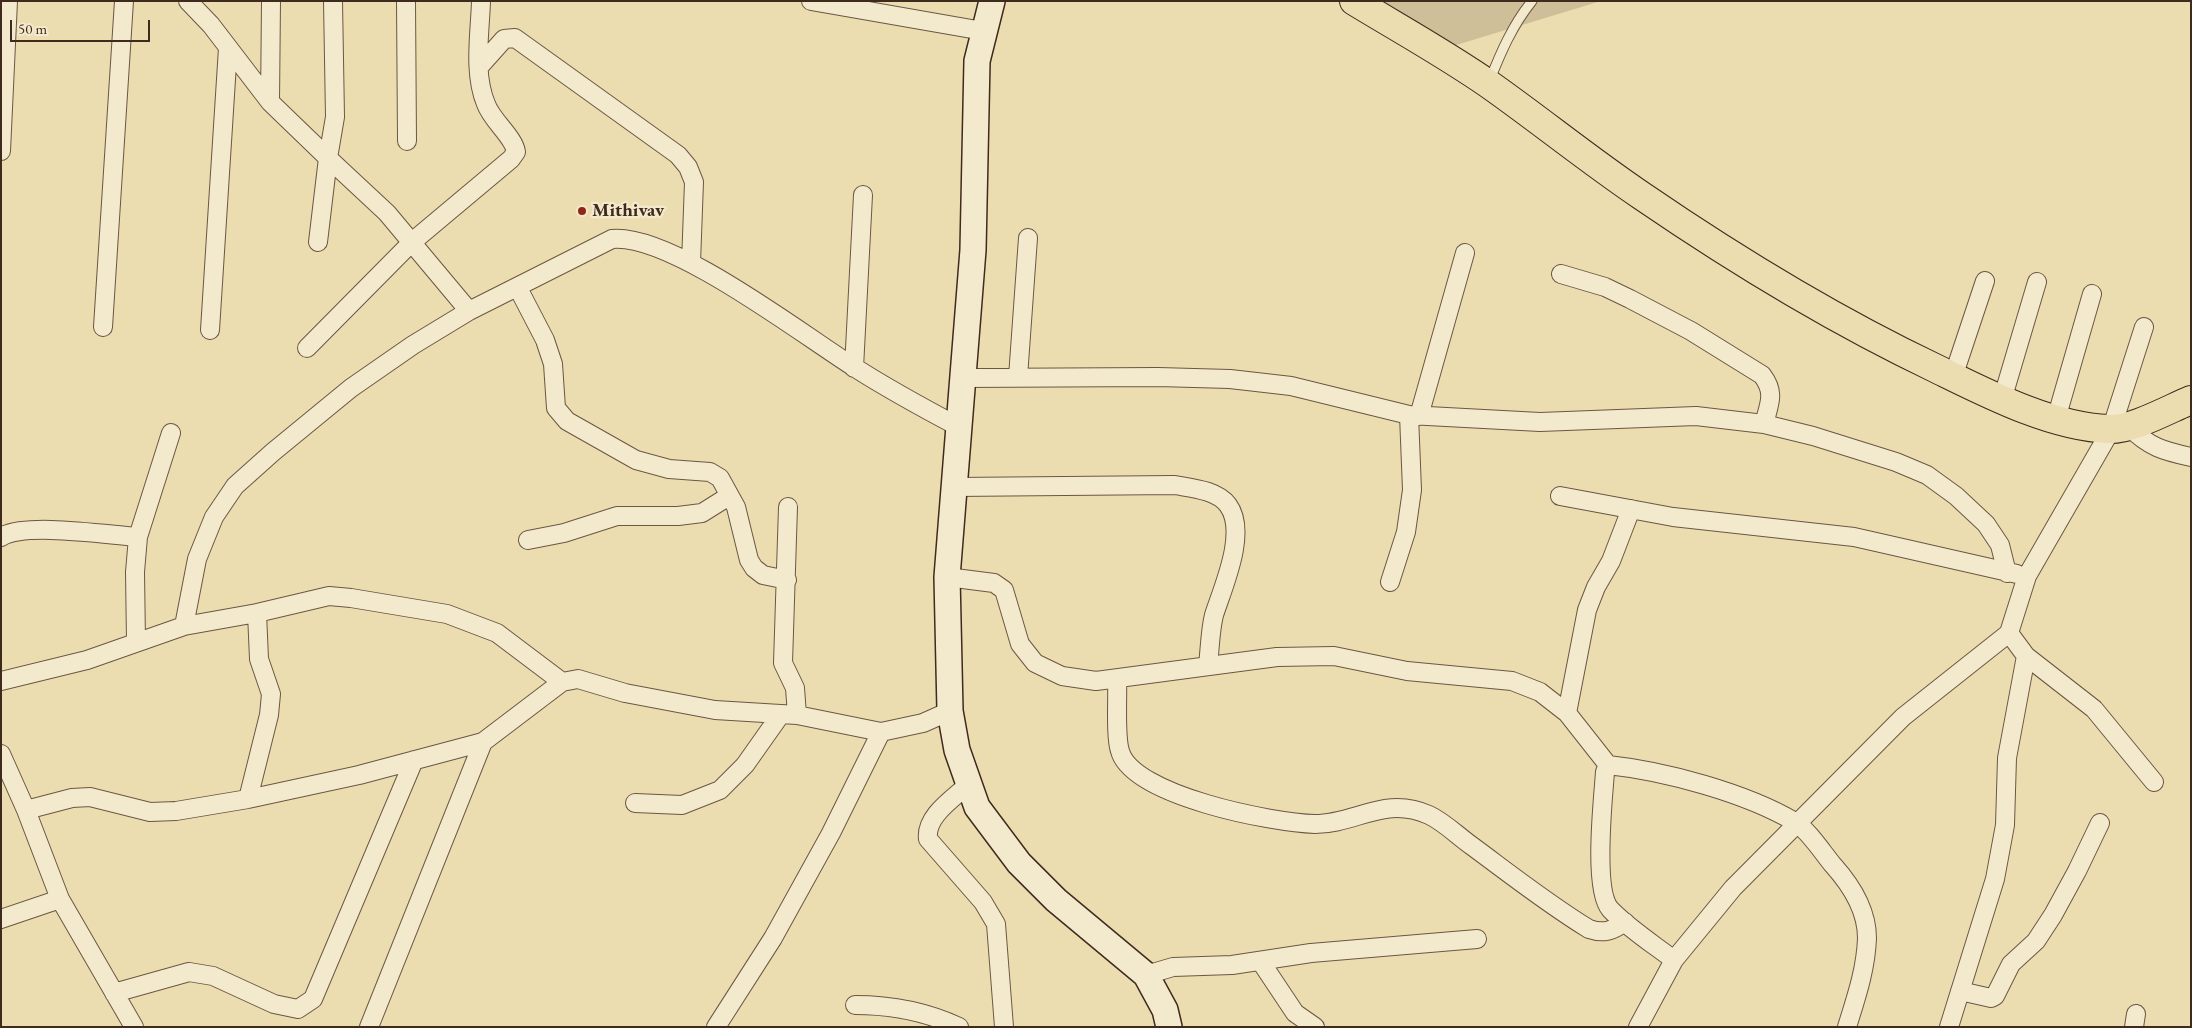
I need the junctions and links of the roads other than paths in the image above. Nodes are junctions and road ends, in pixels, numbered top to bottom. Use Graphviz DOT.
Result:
graph roads {
  1 [pos="8,1"];
  2 [pos="124,1"];
  3 [pos="188,1"];
  4 [pos="271,1"];
  5 [pos="334,1"];
  6 [pos="406,1"];
  7 [pos="481,1"];
  8 [pos="810,1"];
  9 [pos="992,1"];
  10 [pos="1354,1"];
  11 [pos="1532,1"];
  12 [pos="983,31"];
  13 [pos="228,48"];
  14 [pos="479,67"];
  15 [pos="1488,84"];
  16 [pos="270,102"];
  17 [pos="407,141"];
  18 [pos="1,151"];
  19 [pos="328,158"];
  20 [pos="863,195"];
  21 [pos="1028,238"];
  22 [pos="318,242"];
  23 [pos="412,242"];
  24 [pos="1465,253"];
  25 [pos="691,263"];
  26 [pos="1561,274"];
  27 [pos="1985,281"];
  28 [pos="2037,282"];
  29 [pos="518,288"];
  30 [pos="2092,294"];
  31 [pos="469,312"];
  32 [pos="103,327"];
  33 [pos="2144,327"];
  34 [pos="210,330"];
  35 [pos="307,348"];
  36 [pos="854,368"];
  37 [pos="1018,377"];
  38 [pos="1953,377"];
  39 [pos="963,378"];
  40 [pos="2002,400"];
  41 [pos="2191,400"];
  42 [pos="1414,416"];
  43 [pos="2056,419"];
  44 [pos="1764,424"];
  45 [pos="959,427"];
  46 [pos="2120,428"];
  47 [pos="171,433"];
  48 [pos="2191,457"];
  49 [pos="954,487"];
  50 [pos="729,496"];
  51 [pos="1560,496"];
  52 [pos="788,507"];
  53 [pos="1631,509"];
  54 [pos="1,537"];
  55 [pos="138,537"];
  56 [pos="528,540"];
  57 [pos="2007,573"];
  58 [pos="2027,576"];
  59 [pos="947,577"];
  60 [pos="787,580"];
  61 [pos="1390,582"];
  62 [pos="256,613"];
  63 [pos="184,626"];
  64 [pos="2009,634"];
  65 [pos="136,642"];
  66 [pos="2026,656"];
  67 [pos="1208,665"];
  68 [pos="1117,679"];
  69 [pos="1,681"];
  70 [pos="562,682"];
  71 [pos="950,711"];
  72 [pos="1567,713"];
  73 [pos="789,715"];
  74 [pos="881,732"];
  75 [pos="483,742"];
  76 [pos="1,754"];
  77 [pos="414,760"];
  78 [pos="1608,765"];
  79 [pos="2154,782"];
  80 [pos="969,784"];
  81 [pos="248,800"];
  82 [pos="635,803"];
  83 [pos="26,810"];
  84 [pos="1797,823"];
  85 [pos="2100,823"];
  86 [pos="60,898"];
  87 [pos="1,919"];
  88 [pos="1625,922"];
  89 [pos="1477,939"];
  90 [pos="1674,960"];
  91 [pos="1261,962"];
  92 [pos="1146,975"];
  93 [pos="1960,990"];
  94 [pos="114,993"];
  95 [pos="855,1005"];
  96 [pos="134,1027"];
  97 [pos="369,1027"];
  98 [pos="716,1027"];
  99 [pos="959,1027"];
  100 [pos="1004,1027"];
  101 [pos="1169,1027"];
  102 [pos="1315,1027"];
  103 [pos="1638,1027"];
  104 [pos="1847,1027"];
  105 [pos="1950,1027"];
  1 -- 18 [label="street"];
  2 -- 32 [label="street"];
  3 -- 13 [label="street"];
  4 -- 16 [label="street"];
  5 -- 19 [label="street"];
  6 -- 17 [label="street"];
  7 -- 14 [label="street"];
  8 -- 12 [label="street"];
  9 -- 12 [label="street"];
  10 -- 15 [label="main road"];
  11 -- 15 [label="lane"];
  12 -- 39 [label="street"];
  13 -- 16 [label="street"];
  13 -- 34 [label="street"];
  14 -- 23 [label="street"];
  14 -- 25 [label="street"];
  15 -- 38 [label="main road"];
  16 -- 19 [label="street"];
  19 -- 22 [label="street"];
  19 -- 23 [label="street"];
  20 -- 36 [label="street"];
  21 -- 37 [label="street"];
  23 -- 31 [label="street"];
  23 -- 35 [label="street"];
  24 -- 42 [label="street"];
  25 -- 29 [label="street"];
  25 -- 36 [label="street"];
  26 -- 44 [label="street"];
  27 -- 38 [label="street"];
  28 -- 40 [label="street"];
  29 -- 31 [label="street"];
  29 -- 50 [label="street"];
  30 -- 43 [label="street"];
  31 -- 63 [label="street"];
  33 -- 46 [label="street"];
  36 -- 45 [label="street"];
  37 -- 39 [label="street"];
  37 -- 42 [label="street"];
  38 -- 40 [label="main road"];
  39 -- 45 [label="street"];
  40 -- 43 [label="main road"];
  41 -- 46 [label="main road"];
  42 -- 44 [label="street"];
  42 -- 61 [label="street"];
  43 -- 46 [label="main road"];
  44 -- 57 [label="street"];
  45 -- 49 [label="street"];
  46 -- 48 [label="street"];
  46 -- 58 [label="street"];
  47 -- 55 [label="street"];
  49 -- 59 [label="street"];
  49 -- 67 [label="street"];
  50 -- 56 [label="street"];
  50 -- 60 [label="street"];
  51 -- 53 [label="street"];
  52 -- 60 [label="street"];
  53 -- 57 [label="street"];
  53 -- 72 [label="street"];
  54 -- 55 [label="street"];
  55 -- 65 [label="street"];
  57 -- 58 [label="street"];
  58 -- 64 [label="street"];
  59 -- 68 [label="street"];
  59 -- 71 [label="street"];
  60 -- 73 [label="street"];
  62 -- 63 [label="street"];
  62 -- 70 [label="street"];
  62 -- 81 [label="street"];
  63 -- 65 [label="street"];
  64 -- 66 [label="street"];
  64 -- 84 [label="street"];
  65 -- 69 [label="street"];
  66 -- 79 [label="street"];
  66 -- 93 [label="street"];
  67 -- 68 [label="street"];
  67 -- 72 [label="street"];
  68 -- 88 [label="street"];
  70 -- 73 [label="street"];
  70 -- 75 [label="street"];
  71 -- 74 [label="street"];
  71 -- 80 [label="street"];
  72 -- 78 [label="street"];
  73 -- 74 [label="street"];
  73 -- 82 [label="street"];
  74 -- 98 [label="street"];
  75 -- 77 [label="street"];
  75 -- 97 [label="street"];
  76 -- 83 [label="street"];
  77 -- 81 [label="street"];
  77 -- 94 [label="street"];
  78 -- 84 [label="street"];
  78 -- 88 [label="street"];
  80 -- 92 [label="street"];
  80 -- 100 [label="street"];
  81 -- 83 [label="street"];
  83 -- 86 [label="street"];
  84 -- 90 [label="street"];
  84 -- 104 [label="street"];
  85 -- 93 [label="street"];
  86 -- 87 [label="street"];
  86 -- 94 [label="street"];
  88 -- 90 [label="street"];
  89 -- 91 [label="street"];
  90 -- 103 [label="street"];
  91 -- 92 [label="street"];
  91 -- 102 [label="street"];
  92 -- 101 [label="street"];
  93 -- 105 [label="street"];
  94 -- 96 [label="street"];
  95 -- 99 [label="street"];
}
